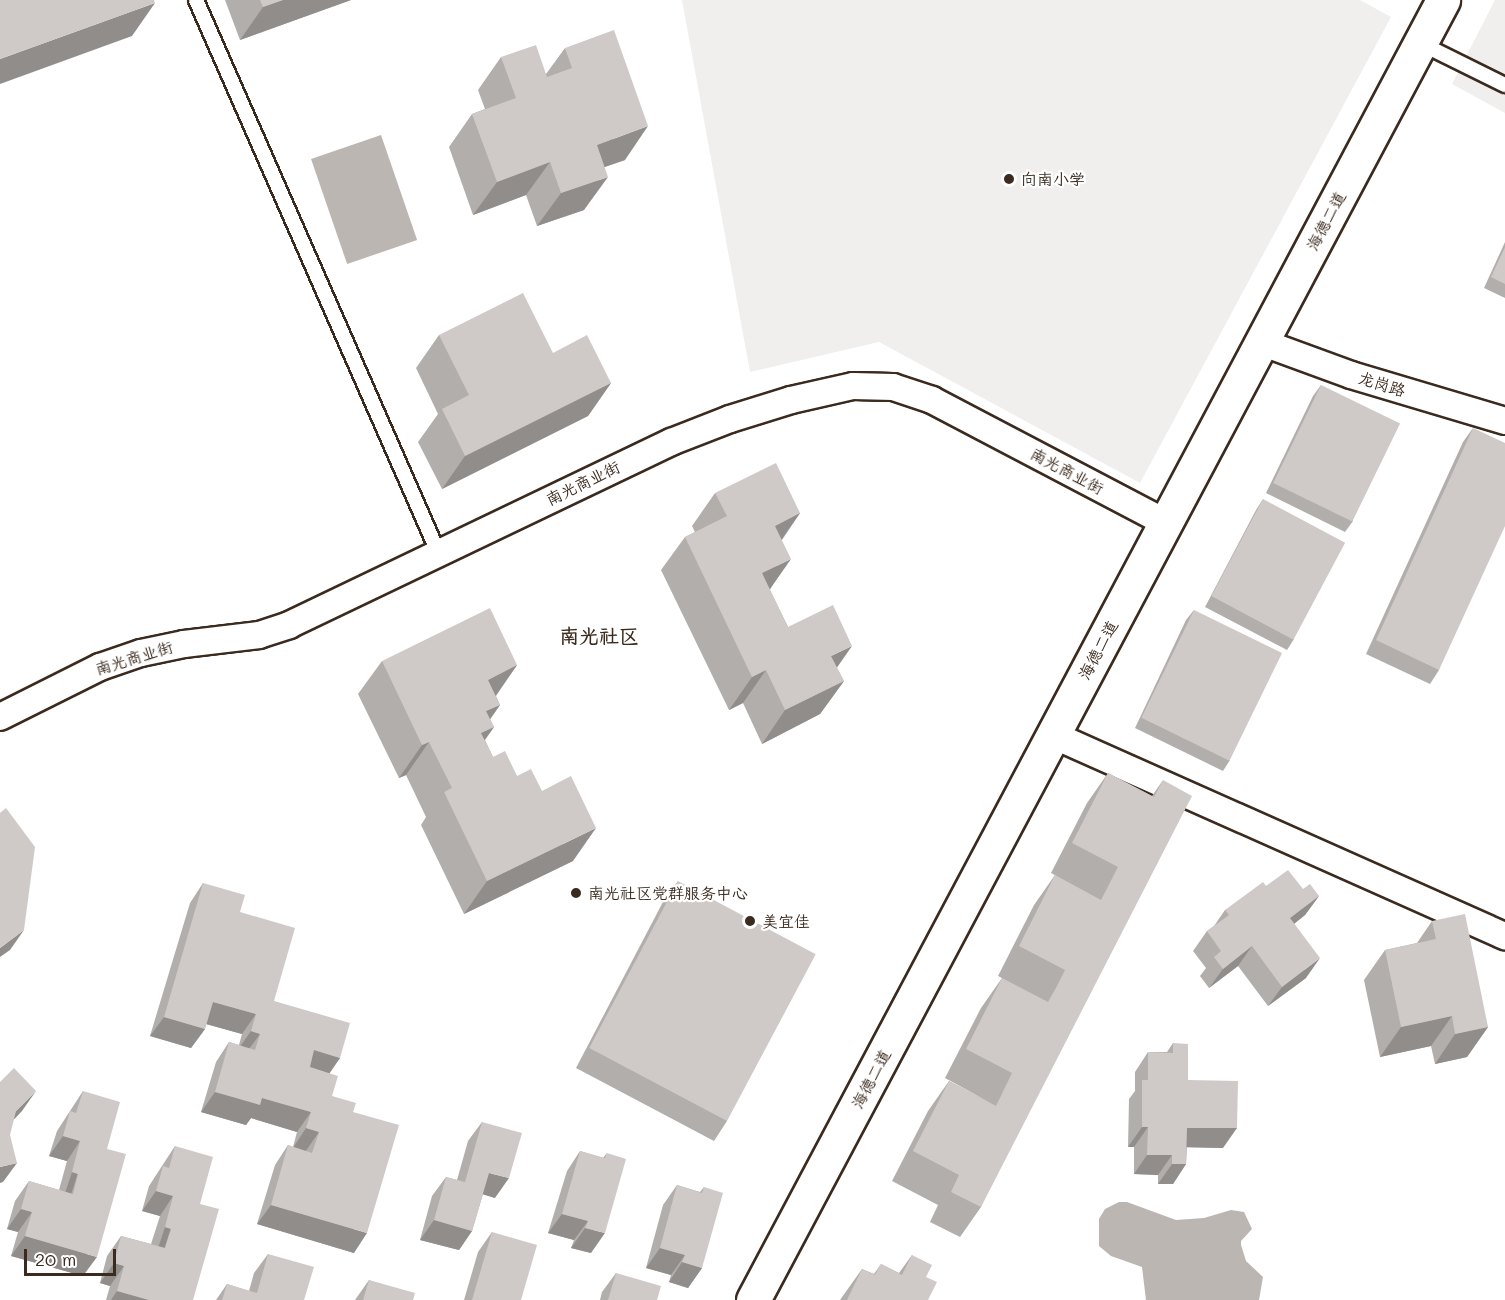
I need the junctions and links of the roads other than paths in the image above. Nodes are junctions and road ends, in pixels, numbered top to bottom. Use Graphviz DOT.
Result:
graph roads {
  1 [pos="196,0"];
  2 [pos="1443,0"];
  3 [pos="1420,43"];
  4 [pos="1505,85"];
  5 [pos="1262,342"];
  6 [pos="1505,421"];
  7 [pos="1166,523"];
  8 [pos="439,554"];
  9 [pos="0,717"];
  10 [pos="1053,735"];
  11 [pos="1505,936"];
  12 [pos="753,1300"];
  1 -- 8 [label="lane"];
  2 -- 3 [label="street, 海德二道"];
  3 -- 4 [label="lane"];
  3 -- 5 [label="street, 海德二道"];
  5 -- 6 [label="street, 龙岗路"];
  5 -- 7 [label="street, 海德二道"];
  7 -- 8 [label="street, 南光商业街"];
  7 -- 10 [label="street, 海德二道"];
  8 -- 9 [label="street, 南光商业街"];
  10 -- 11 [label="street"];
  10 -- 12 [label="street, 海德二道"];
}
